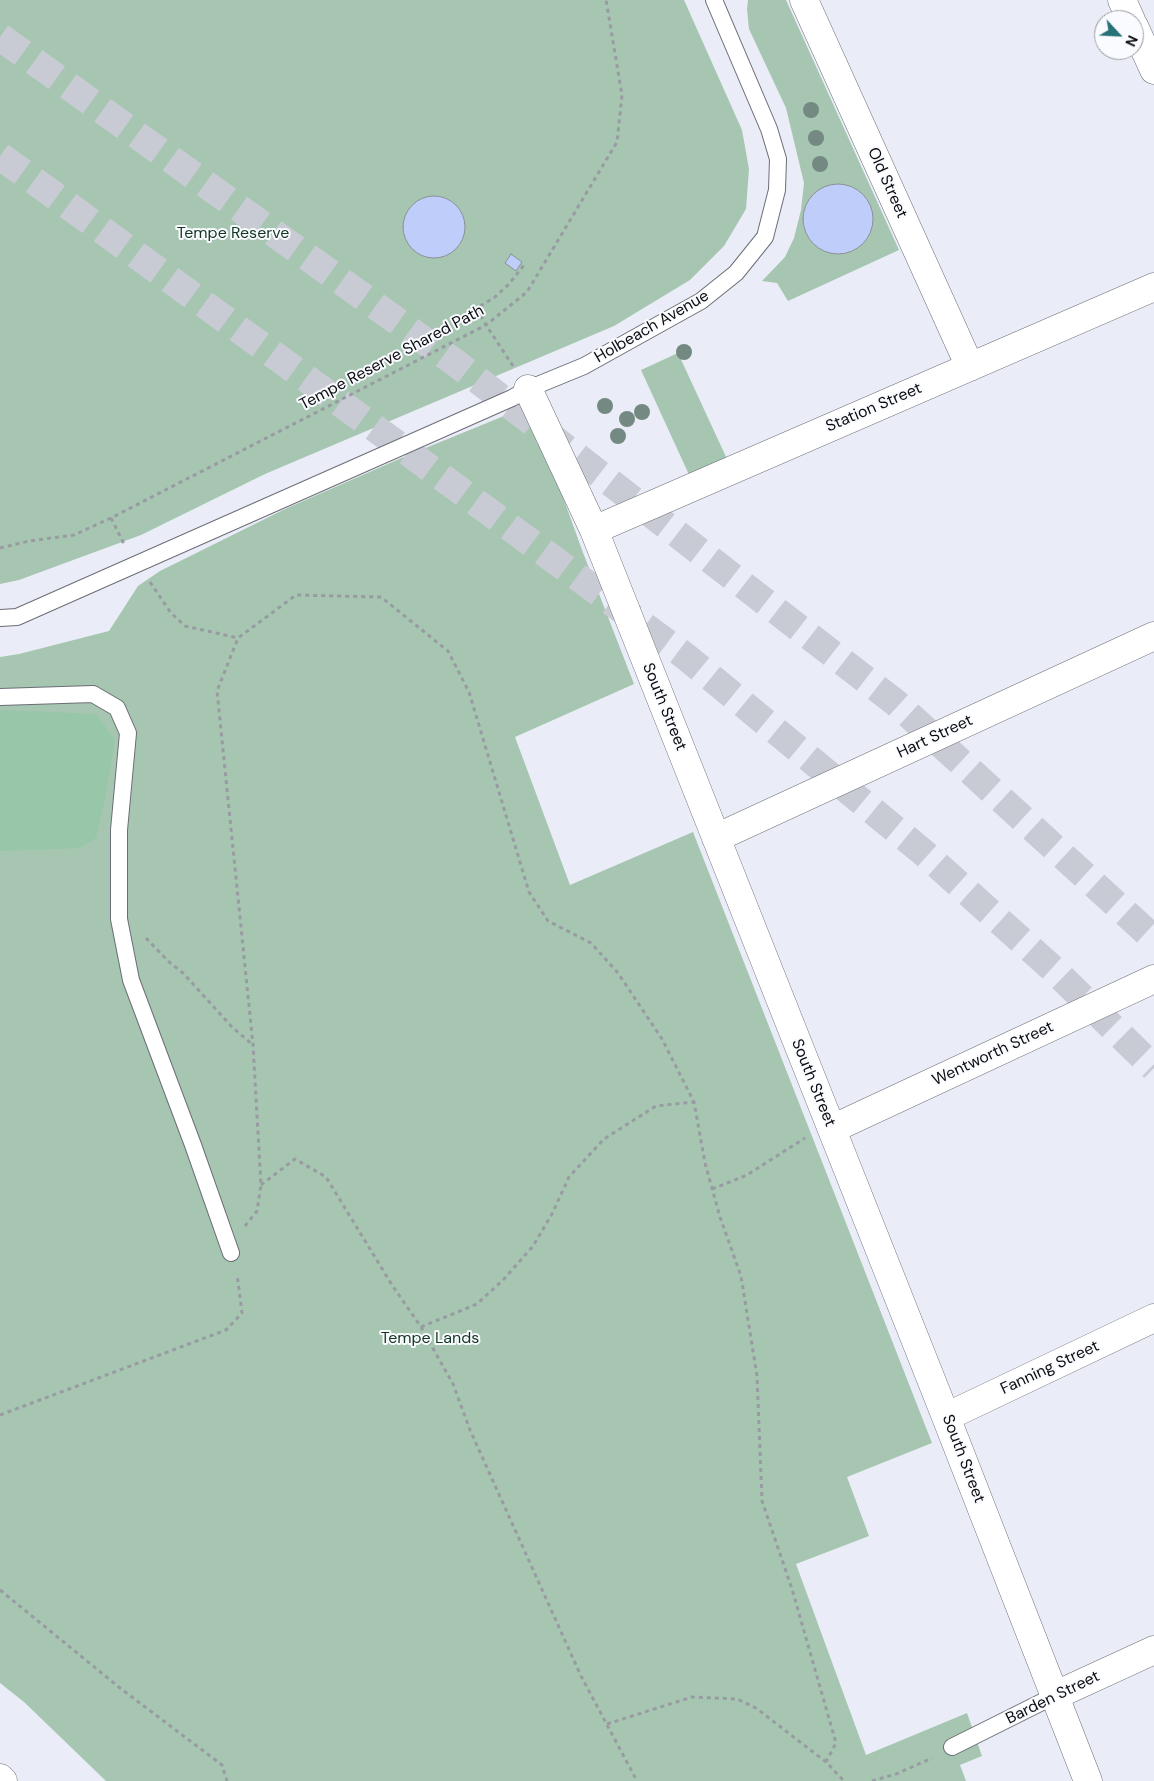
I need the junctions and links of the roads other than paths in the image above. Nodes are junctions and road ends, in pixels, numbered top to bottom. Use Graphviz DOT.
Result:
graph roads {
  1 [pos="714,0"];
  2 [pos="804,0"];
  3 [pos="1144,48"];
  4 [pos="1154,70"];
  5 [pos="1154,287"];
  6 [pos="970,367"];
  7 [pos="520,394"];
  8 [pos="594,530"];
  9 [pos="0,618"];
  10 [pos="1154,636"];
  11 [pos="0,697"];
  12 [pos="716,838"];
  13 [pos="1154,979"];
  14 [pos="832,1129"];
  15 [pos="231,1253"];
  16 [pos="1154,1318"];
  17 [pos="946,1417"];
  18 [pos="1154,1650"];
  19 [pos="1054,1696"];
  20 [pos="952,1747"];
  21 [pos="0,1778"];
  22 [pos="3,1781"];
  23 [pos="1088,1781"];
  1 -- 7 [label="lane, Holbeach Avenue"];
  2 -- 6 [label="main road, Old Street"];
  3 -- 4 [label="main road"];
  5 -- 6 [label="main road, Station Street"];
  6 -- 8 [label="main road, Station Street"];
  7 -- 8 [label="main road, South Street"];
  7 -- 9 [label="lane, Holbeach Avenue"];
  8 -- 12 [label="main road, South Street"];
  10 -- 12 [label="main road, Hart Street"];
  11 -- 15 [label="lane"];
  12 -- 14 [label="main road, South Street"];
  13 -- 14 [label="main road, Wentworth Street"];
  14 -- 17 [label="main road, South Street"];
  16 -- 17 [label="main road, Fanning Street"];
  17 -- 19 [label="main road, South Street"];
  18 -- 19 [label="main road, Barden Street"];
  19 -- 20 [label="lane, Barden Street"];
  19 -- 23 [label="main road, South Street"];
  21 -- 22 [label="main road"];
}
